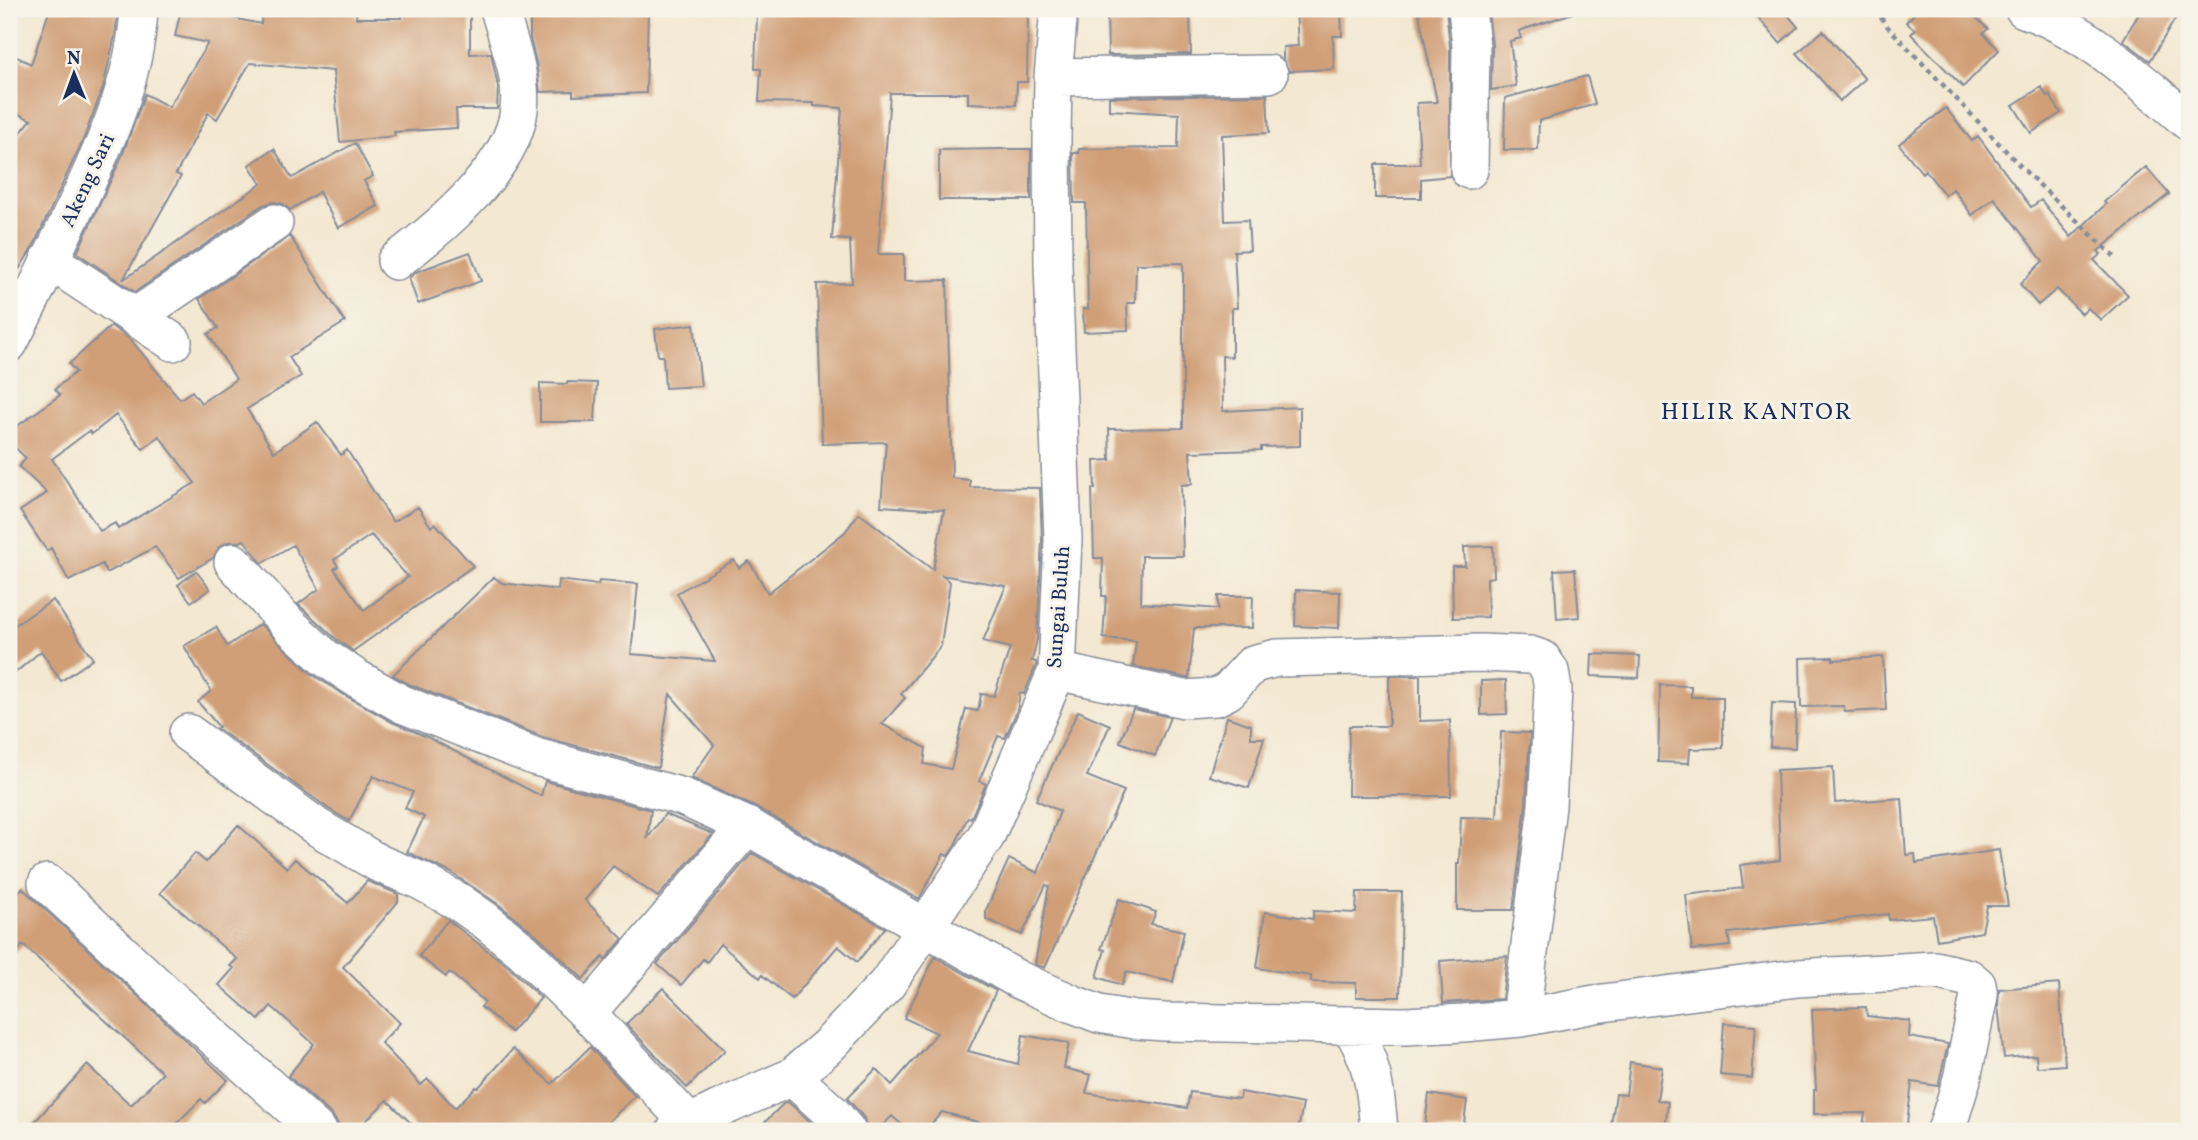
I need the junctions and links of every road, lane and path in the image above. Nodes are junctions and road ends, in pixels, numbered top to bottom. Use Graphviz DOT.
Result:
graph roads {
  1 [pos="139,9"];
  2 [pos="499,9"];
  3 [pos="1059,9"];
  4 [pos="1467,9"];
  5 [pos="1875,9"];
  6 [pos="2024,9"];
  7 [pos="1269,74"];
  8 [pos="1053,77"];
  9 [pos="2189,122"];
  10 [pos="1469,170"];
  11 [pos="275,223"];
  12 [pos="2116,259"];
  13 [pos="49,260"];
  14 [pos="396,261"];
  15 [pos="135,317"];
  16 [pos="173,342"];
  17 [pos="9,343"];
  18 [pos="233,562"];
  19 [pos="1057,671"];
  20 [pos="188,733"];
  21 [pos="747,826"];
  22 [pos="47,883"];
  23 [pos="927,927"];
  24 [pos="587,1013"];
  25 [pos="1521,1018"];
  26 [pos="1349,1025"];
  27 [pos="792,1077"];
  28 [pos="682,1127"];
  29 [pos="318,1131"];
  30 [pos="847,1131"];
  31 [pos="1380,1131"];
  32 [pos="1946,1131"];
  1 -- 13 [label="street, Akeng Sari"];
  2 -- 14 [label="street"];
  3 -- 8 [label="street, Sungai Buluh"];
  4 -- 10 [label="street"];
  5 -- 12 [label="path"];
  6 -- 9 [label="street"];
  7 -- 8 [label="street"];
  8 -- 19 [label="street, Sungai Buluh"];
  11 -- 15 [label="street"];
  13 -- 15 [label="street"];
  13 -- 17 [label="street, Akeng Sari"];
  15 -- 16 [label="street"];
  18 -- 21 [label="street"];
  19 -- 23 [label="street, Sungai Buluh"];
  19 -- 25 [label="street"];
  20 -- 24 [label="street"];
  21 -- 23 [label="street"];
  21 -- 24 [label="street"];
  22 -- 29 [label="street"];
  23 -- 26 [label="street"];
  23 -- 27 [label="street, Sungai Buluh"];
  24 -- 28 [label="street"];
  25 -- 26 [label="street"];
  25 -- 32 [label="street"];
  26 -- 31 [label="street"];
  27 -- 28 [label="street, Sungai Buluh"];
  27 -- 30 [label="street"];
}
